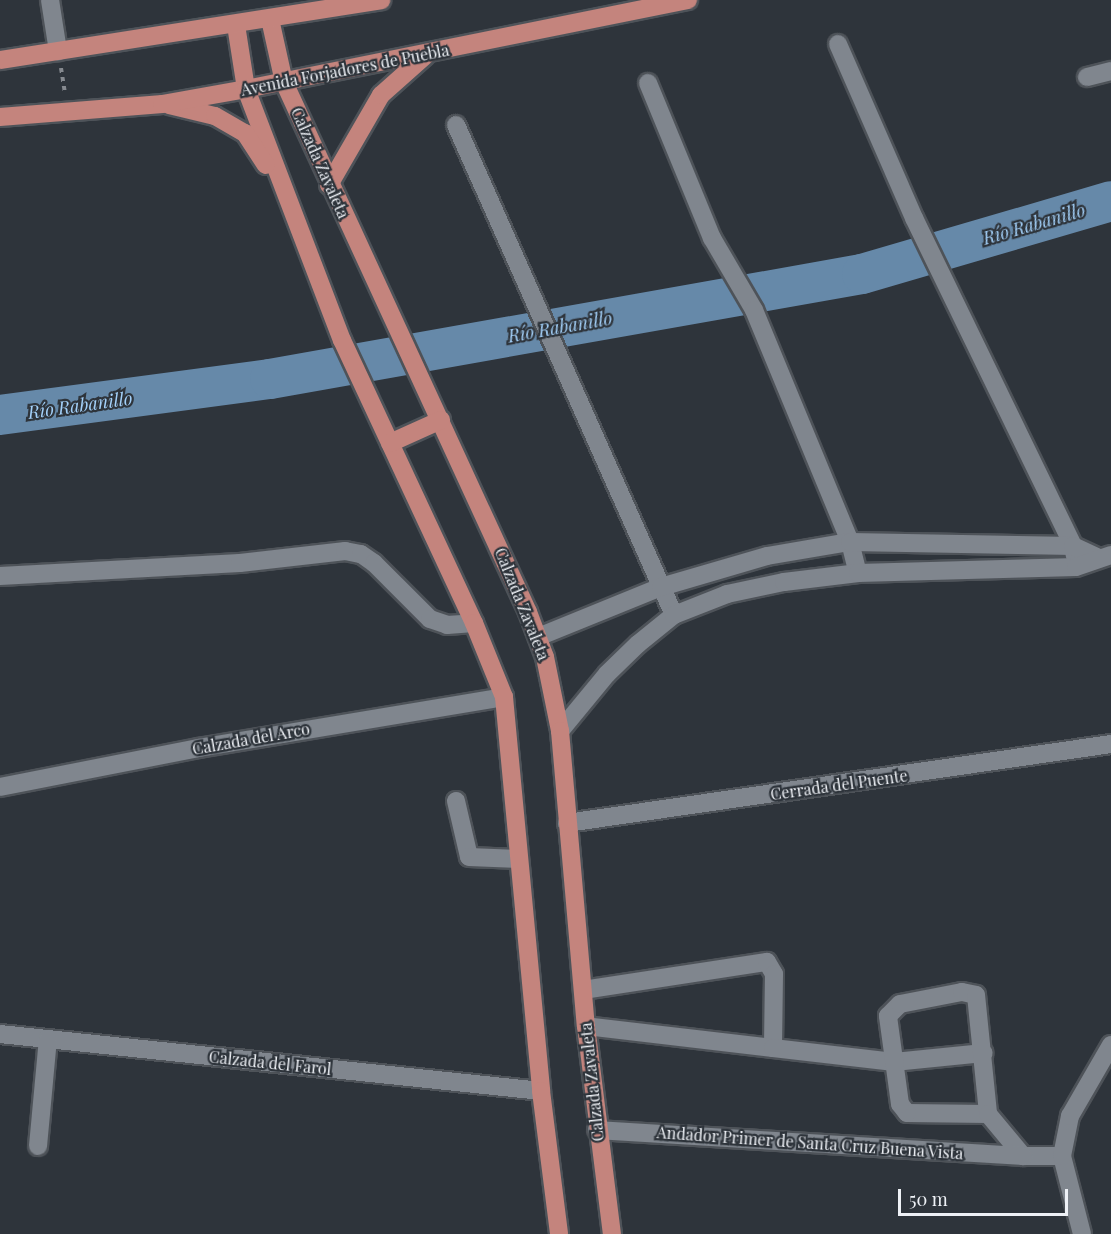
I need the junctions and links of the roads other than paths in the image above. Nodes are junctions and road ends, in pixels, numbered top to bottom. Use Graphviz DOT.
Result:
graph roads {
  1 [pos="50,0"];
  2 [pos="381,0"];
  3 [pos="688,0"];
  4 [pos="270,19"];
  5 [pos="236,25"];
  6 [pos="838,44"];
  7 [pos="57,51"];
  8 [pos="427,55"];
  9 [pos="0,60"];
  10 [pos="1111,71"];
  11 [pos="1087,77"];
  12 [pos="284,82"];
  13 [pos="648,83"];
  14 [pos="246,89"];
  15 [pos="162,104"];
  16 [pos="0,117"];
  17 [pos="456,125"];
  18 [pos="329,185"];
  19 [pos="283,191"];
  20 [pos="441,420"];
  21 [pos="390,443"];
  22 [pos="850,542"];
  23 [pos="1074,546"];
  24 [pos="1104,556"];
  25 [pos="1076,567"];
  26 [pos="858,573"];
  27 [pos="0,576"];
  28 [pos="661,587"];
  29 [pos="674,615"];
  30 [pos="474,623"];
  31 [pos="538,637"];
  32 [pos="504,697"];
  33 [pos="561,731"];
  34 [pos="1111,744"];
  35 [pos="0,787"];
  36 [pos="456,801"];
  37 [pos="567,823"];
  38 [pos="519,859"];
  39 [pos="583,990"];
  40 [pos="586,1026"];
  41 [pos="0,1034"];
  42 [pos="48,1039"];
  43 [pos="1111,1045"];
  44 [pos="773,1048"];
  45 [pos="984,1053"];
  46 [pos="894,1062"];
  47 [pos="1111,1073"];
  48 [pos="1091,1074"];
  49 [pos="541,1091"];
  50 [pos="988,1114"];
  51 [pos="597,1130"];
  52 [pos="38,1146"];
  53 [pos="1023,1156"];
  54 [pos="1062,1156"];
  55 [pos="559,1234"];
  56 [pos="612,1234"];
  57 [pos="1082,1234"];
  1 -- 7 [label="street"];
  2 -- 4 [label="main road"];
  3 -- 8 [label="main road, Avenida Forjadores de Puebla"];
  4 -- 5 [label="main road"];
  4 -- 12 [label="main road, Calzada Zavaleta"];
  5 -- 7 [label="main road"];
  5 -- 14 [label="main road"];
  6 -- 23 [label="street"];
  7 -- 9 [label="main road"];
  8 -- 12 [label="main road, Avenida Forjadores de Puebla"];
  8 -- 18 [label="main road"];
  10 -- 11 [label="street"];
  12 -- 14 [label="main road, Avenida Forjadores de Puebla"];
  12 -- 18 [label="main road, Calzada Zavaleta"];
  13 -- 22 [label="street"];
  14 -- 15 [label="main road, Avenida Forjadores de Puebla"];
  14 -- 19 [label="main road"];
  15 -- 16 [label="main road, Avenida Forjadores de Puebla"];
  15 -- 19 [label="main road"];
  17 -- 28 [label="street"];
  18 -- 20 [label="main road, Calzada Zavaleta"];
  19 -- 21 [label="main road"];
  20 -- 21 [label="main road"];
  20 -- 31 [label="main road, Calzada Zavaleta"];
  21 -- 30 [label="main road"];
  22 -- 23 [label="street"];
  22 -- 26 [label="street"];
  22 -- 28 [label="street"];
  23 -- 24 [label="street"];
  23 -- 25 [label="street"];
  24 -- 25 [label="street"];
  25 -- 26 [label="street"];
  26 -- 29 [label="street"];
  27 -- 30 [label="street"];
  28 -- 29 [label="street"];
  28 -- 31 [label="street"];
  29 -- 33 [label="street"];
  30 -- 32 [label="main road"];
  31 -- 33 [label="main road, Calzada Zavaleta"];
  32 -- 35 [label="street, Calzada del Arco"];
  32 -- 38 [label="main road"];
  33 -- 37 [label="main road, Calzada Zavaleta"];
  34 -- 37 [label="street, Cerrada del Puente"];
  36 -- 38 [label="street"];
  37 -- 39 [label="main road, Calzada Zavaleta"];
  38 -- 49 [label="main road"];
  39 -- 40 [label="main road, Calzada Zavaleta"];
  39 -- 44 [label="street"];
  40 -- 44 [label="street"];
  40 -- 51 [label="main road, Calzada Zavaleta"];
  41 -- 42 [label="street, Calzada del Farol"];
  42 -- 49 [label="street, Calzada del Farol"];
  42 -- 52 [label="street"];
  43 -- 48 [label="street"];
  44 -- 46 [label="street"];
  45 -- 46 [label="street"];
  45 -- 46 [label="street"];
  45 -- 50 [label="street"];
  46 -- 50 [label="street"];
  47 -- 48 [label="street"];
  48 -- 54 [label="street"];
  49 -- 55 [label="main road"];
  50 -- 53 [label="street"];
  51 -- 53 [label="street, Andador Primer de Santa Cruz Buena Vista"];
  51 -- 56 [label="main road, Calzada Zavaleta"];
  53 -- 54 [label="street, Andador Primer de Santa Cruz Buena Vista"];
  54 -- 57 [label="street"];
}
